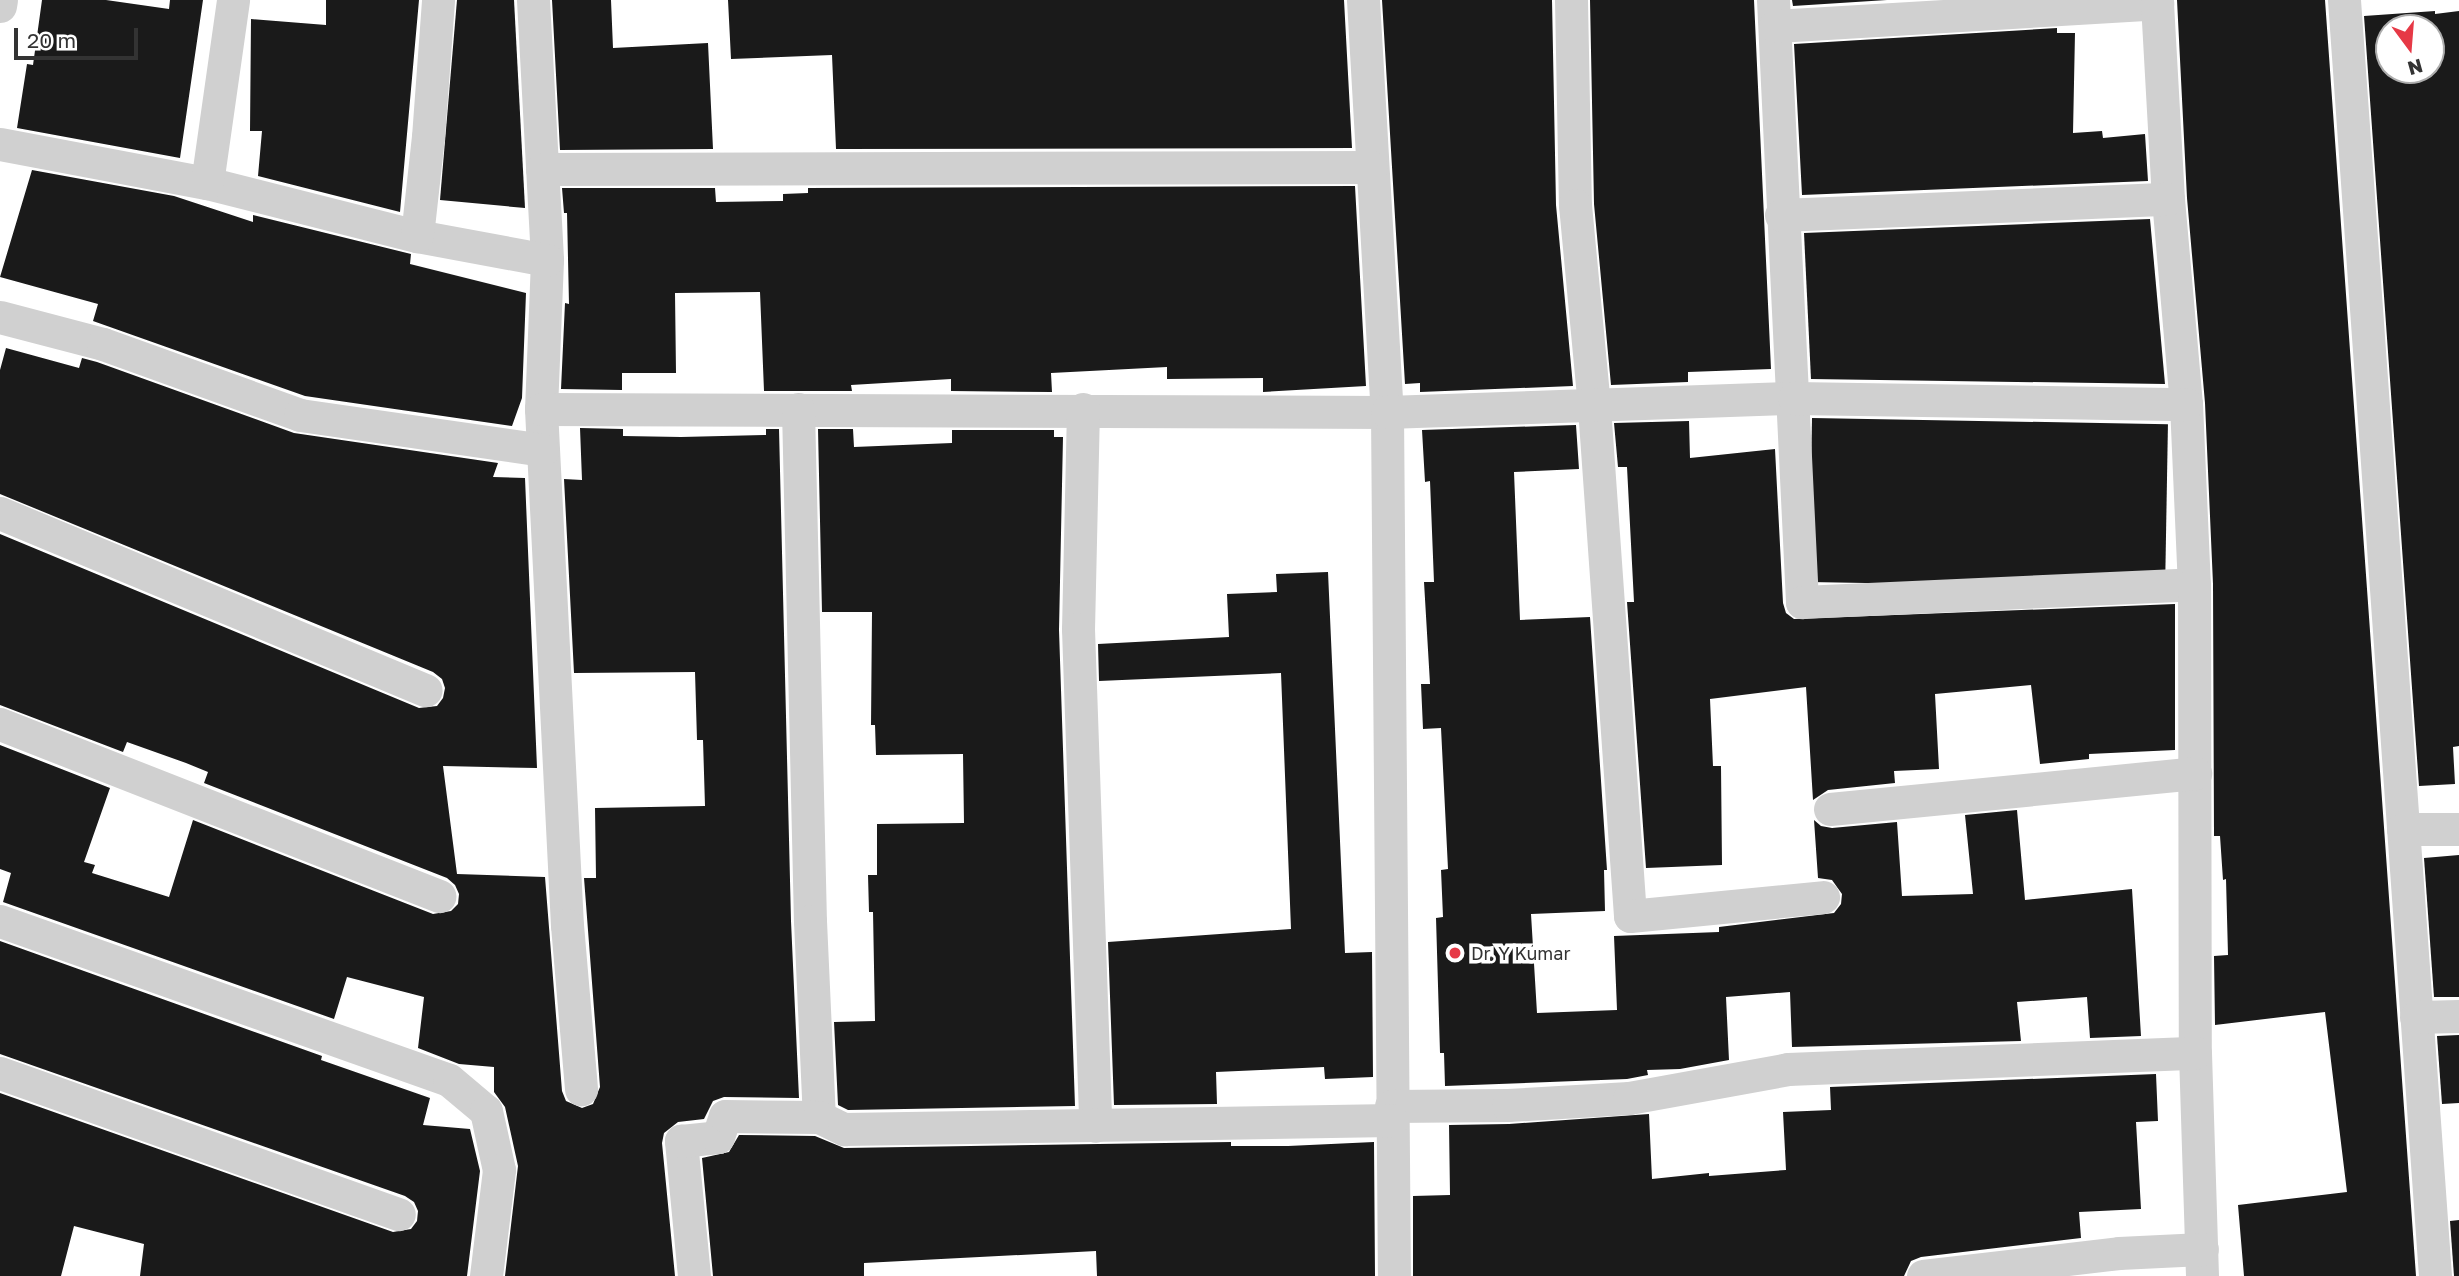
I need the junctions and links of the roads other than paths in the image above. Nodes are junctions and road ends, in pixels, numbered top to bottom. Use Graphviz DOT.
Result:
graph roads {
  1 [pos="1,0"];
  2 [pos="233,0"];
  3 [pos="438,0"];
  4 [pos="533,0"];
  5 [pos="1363,0"];
  6 [pos="1571,0"];
  7 [pos="2344,0"];
  8 [pos="2157,2"];
  9 [pos="0,6"];
  10 [pos="1774,13"];
  11 [pos="0,144"];
  12 [pos="1371,167"];
  13 [pos="542,169"];
  14 [pos="207,183"];
  15 [pos="2168,199"];
  16 [pos="1781,215"];
  17 [pos="417,236"];
  18 [pos="547,260"];
  19 [pos="0,317"];
  20 [pos="1794,398"];
  21 [pos="2186,404"];
  22 [pos="1594,407"];
  23 [pos="541,409"];
  24 [pos="798,409"];
  25 [pos="1083,409"];
  26 [pos="1387,412"];
  27 [pos="542,450"];
  28 [pos="0,513"];
  29 [pos="2194,584"];
  30 [pos="426,690"];
  31 [pos="0,724"];
  32 [pos="2195,773"];
  33 [pos="1830,809"];
  34 [pos="2403,829"];
  35 [pos="2459,829"];
  36 [pos="440,896"];
  37 [pos="1823,897"];
  38 [pos="0,921"];
  39 [pos="2459,1016"];
  40 [pos="2416,1017"];
  41 [pos="2195,1053"];
  42 [pos="0,1073"];
  43 [pos="581,1089"];
  44 [pos="1392,1113"];
  45 [pos="819,1117"];
  46 [pos="1095,1126"];
  47 [pos="399,1214"];
  48 [pos="2202,1262"];
  49 [pos="1929,1275"];
  50 [pos="486,1276"];
  51 [pos="694,1276"];
  52 [pos="1394,1276"];
  53 [pos="2435,1276"];
  1 -- 9 [label="street"];
  2 -- 14 [label="street"];
  3 -- 17 [label="street"];
  4 -- 13 [label="street"];
  5 -- 12 [label="street"];
  6 -- 22 [label="street"];
  7 -- 34 [label="street"];
  8 -- 10 [label="street"];
  8 -- 15 [label="street"];
  10 -- 16 [label="street"];
  11 -- 14 [label="street"];
  12 -- 13 [label="street"];
  12 -- 26 [label="street"];
  13 -- 18 [label="street"];
  14 -- 17 [label="street"];
  15 -- 16 [label="street"];
  15 -- 21 [label="street"];
  16 -- 20 [label="street"];
  17 -- 18 [label="street"];
  18 -- 23 [label="street"];
  19 -- 27 [label="street"];
  20 -- 21 [label="street"];
  20 -- 22 [label="street"];
  20 -- 29 [label="street"];
  21 -- 29 [label="street"];
  22 -- 26 [label="street"];
  22 -- 37 [label="street"];
  23 -- 24 [label="street"];
  23 -- 27 [label="street"];
  24 -- 25 [label="street"];
  24 -- 45 [label="street"];
  25 -- 26 [label="street"];
  25 -- 46 [label="street"];
  26 -- 44 [label="street"];
  27 -- 43 [label="street"];
  28 -- 30 [label="street"];
  29 -- 32 [label="street"];
  31 -- 36 [label="street"];
  32 -- 33 [label="street"];
  32 -- 41 [label="street"];
  34 -- 35 [label="street"];
  34 -- 40 [label="street"];
  38 -- 50 [label="street"];
  39 -- 40 [label="street"];
  40 -- 53 [label="street"];
  41 -- 44 [label="street"];
  41 -- 48 [label="street"];
  42 -- 47 [label="street"];
  44 -- 46 [label="street"];
  44 -- 52 [label="street"];
  45 -- 46 [label="street"];
  45 -- 51 [label="street"];
  48 -- 49 [label="street"];
}
